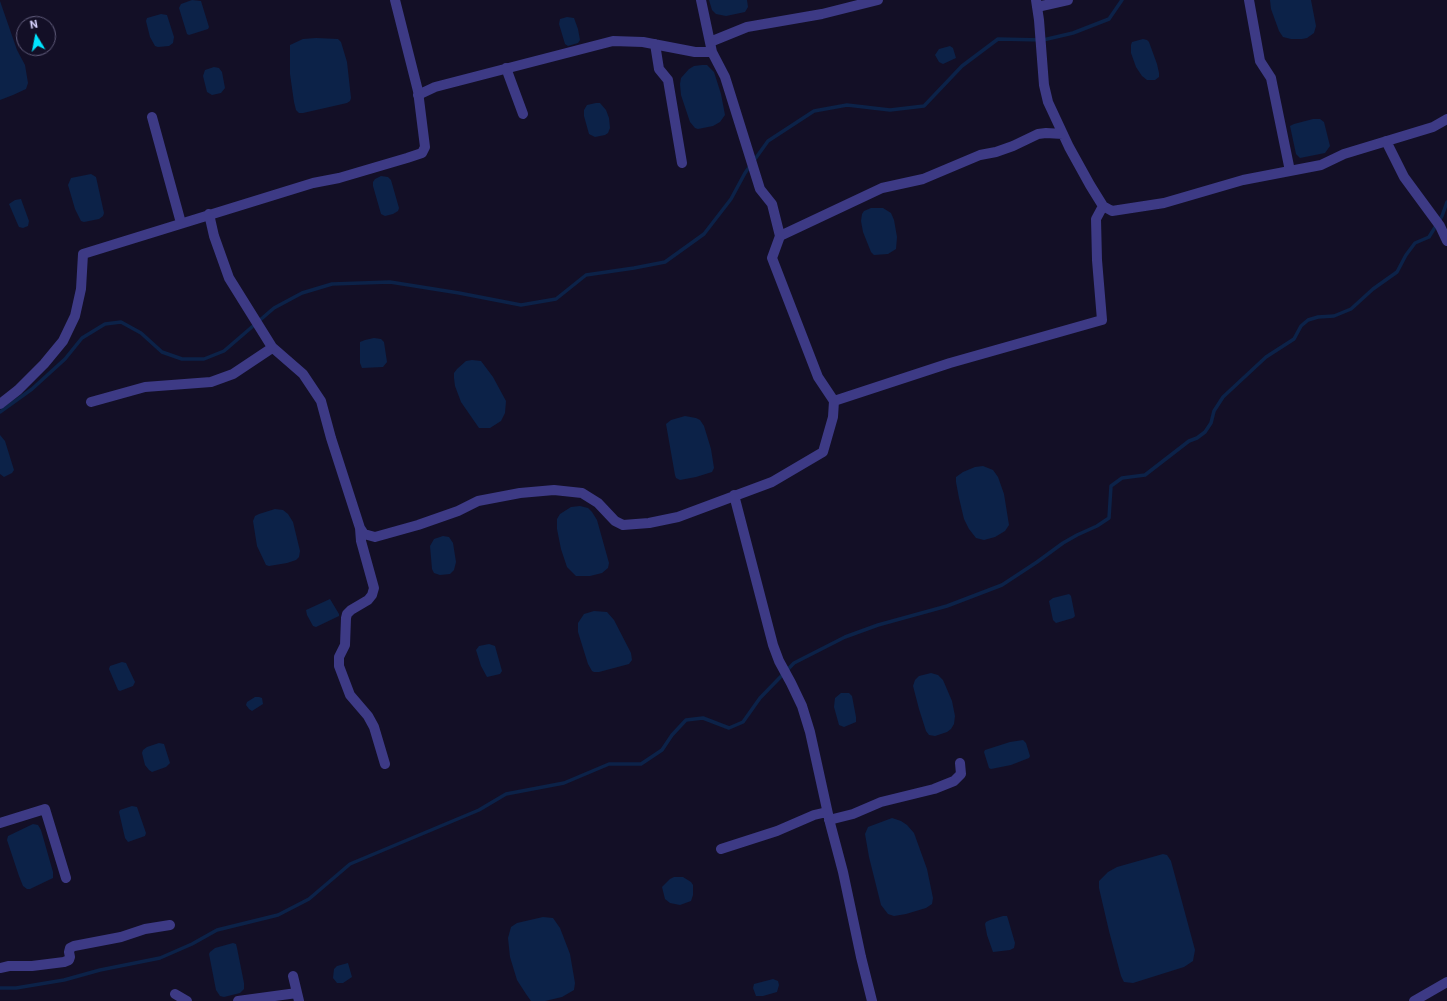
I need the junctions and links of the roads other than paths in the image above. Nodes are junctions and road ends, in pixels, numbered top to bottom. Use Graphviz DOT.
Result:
graph roads {
  1 [pos="395,0"];
  2 [pos="701,0"];
  3 [pos="878,0"];
  4 [pos="1068,0"];
  5 [pos="1249,0"];
  6 [pos="1036,4"];
  7 [pos="655,44"];
  8 [pos="711,47"];
  9 [pos="506,68"];
  10 [pos="418,95"];
  11 [pos="523,114"];
  12 [pos="152,118"];
  13 [pos="1447,120"];
  14 [pos="1063,134"];
  15 [pos="1386,141"];
  16 [pos="682,163"];
  17 [pos="1290,170"];
  18 [pos="1103,206"];
  19 [pos="209,214"];
  20 [pos="182,223"];
  21 [pos="780,236"];
  22 [pos="1447,241"];
  23 [pos="272,348"];
  24 [pos="834,401"];
  25 [pos="90,402"];
  26 [pos="0,404"];
  27 [pos="734,496"];
  28 [pos="360,528"];
  29 [pos="960,763"];
  30 [pos="385,764"];
  31 [pos="828,816"];
  32 [pos="0,823"];
  33 [pos="721,850"];
  34 [pos="66,878"];
  35 [pos="170,925"];
  36 [pos="0,968"];
  37 [pos="293,976"];
  38 [pos="1447,982"];
  39 [pos="175,994"];
  40 [pos="298,997"];
  41 [pos="187,1001"];
  42 [pos="238,1001"];
  43 [pos="872,1001"];
  44 [pos="1414,1001"];
  1 -- 10 [label="street"];
  2 -- 8 [label="street"];
  3 -- 8 [label="street"];
  4 -- 6 [label="street"];
  5 -- 17 [label="street"];
  6 -- 14 [label="street"];
  7 -- 8 [label="street"];
  7 -- 9 [label="street"];
  7 -- 16 [label="street"];
  8 -- 21 [label="street"];
  9 -- 10 [label="street"];
  9 -- 11 [label="street"];
  10 -- 19 [label="street"];
  12 -- 20 [label="street"];
  13 -- 15 [label="street"];
  14 -- 18 [label="street"];
  14 -- 21 [label="street"];
  15 -- 17 [label="street"];
  15 -- 22 [label="street"];
  17 -- 18 [label="street"];
  18 -- 24 [label="street"];
  19 -- 20 [label="street"];
  19 -- 23 [label="street"];
  20 -- 26 [label="street"];
  21 -- 24 [label="street"];
  23 -- 25 [label="street"];
  23 -- 28 [label="street"];
  24 -- 27 [label="street"];
  27 -- 28 [label="street"];
  27 -- 31 [label="street"];
  28 -- 30 [label="street"];
  29 -- 31 [label="street"];
  31 -- 33 [label="street"];
  31 -- 43 [label="street"];
  32 -- 34 [label="street"];
  35 -- 36 [label="street"];
  37 -- 40 [label="street"];
  38 -- 44 [label="street"];
  39 -- 41 [label="street"];
  40 -- 42 [label="street"];
}
